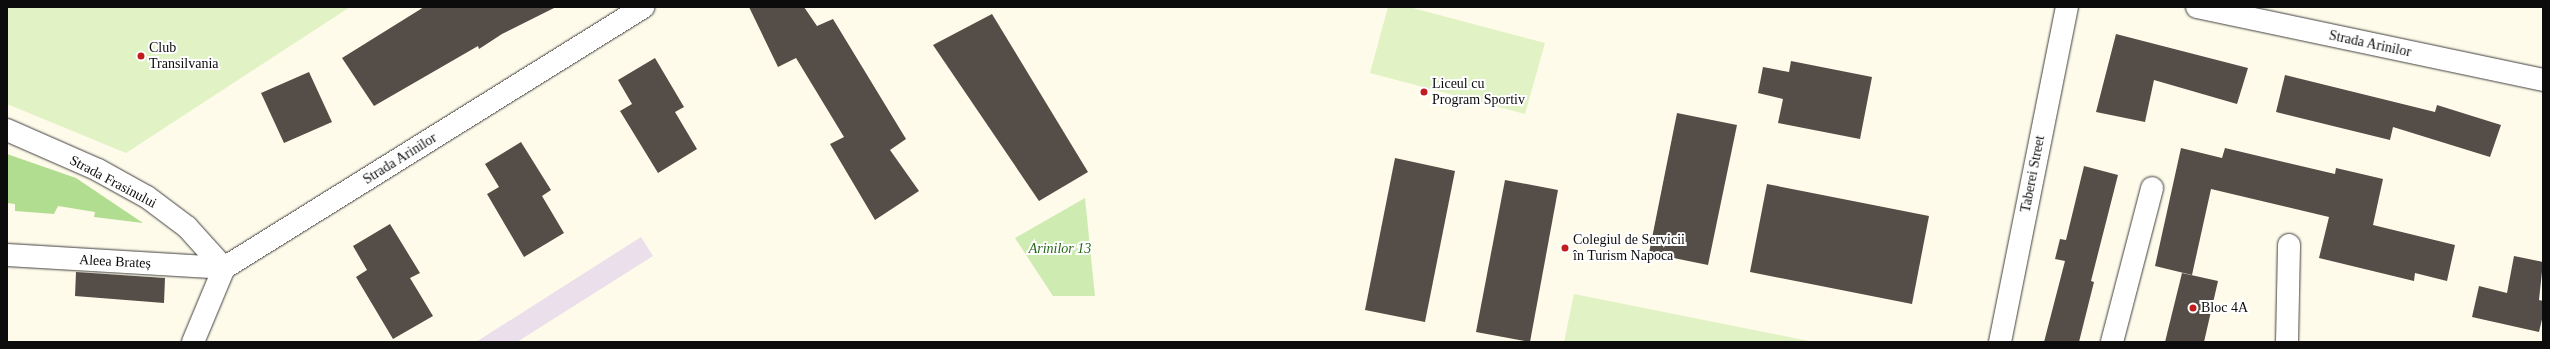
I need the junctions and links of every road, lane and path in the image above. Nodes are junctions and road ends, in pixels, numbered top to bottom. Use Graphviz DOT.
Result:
graph roads {
  1 [pos="644,7"];
  2 [pos="2067,7"];
  3 [pos="2197,7"];
  4 [pos="2543,80"];
  5 [pos="7,130"];
  6 [pos="2152,188"];
  7 [pos="2289,245"];
  8 [pos="7,254"];
  9 [pos="224,268"];
  10 [pos="193,342"];
  11 [pos="2000,342"];
  12 [pos="2112,342"];
  13 [pos="2287,342"];
  1 -- 9 [label="street, Strada Arinilor"];
  2 -- 11 [label="street, Taberei Street"];
  3 -- 4 [label="street, Strada Arinilor"];
  5 -- 9 [label="street, Strada Frasinului"];
  6 -- 12 [label="street"];
  7 -- 13 [label="street"];
  8 -- 9 [label="street, Aleea Brateș"];
  9 -- 10 [label="street"];
}
